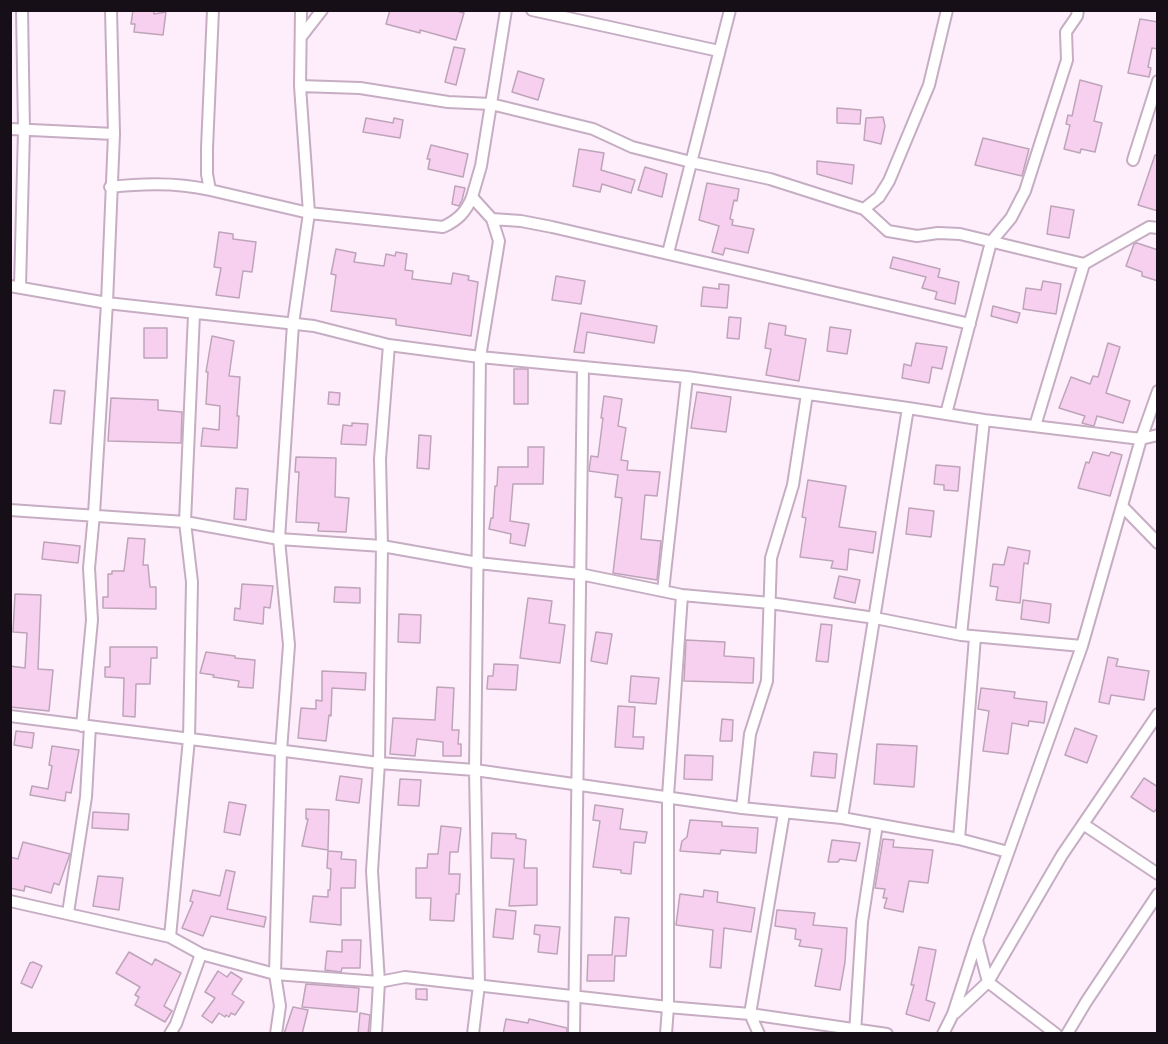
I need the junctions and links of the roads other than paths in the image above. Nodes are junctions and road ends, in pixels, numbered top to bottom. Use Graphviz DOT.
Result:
graph roads {
  1 [pos="22,10"];
  2 [pos="111,10"];
  3 [pos="213,10"];
  4 [pos="301,10"];
  5 [pos="322,10"];
  6 [pos="506,10"];
  7 [pos="532,10"];
  8 [pos="730,10"];
  9 [pos="946,10"];
  10 [pos="1078,10"];
  11 [pos="301,37"];
  12 [pos="719,51"];
  13 [pos="1158,81"];
  14 [pos="300,86"];
  15 [pos="491,104"];
  16 [pos="10,129"];
  17 [pos="24,130"];
  18 [pos="114,134"];
  19 [pos="1133,160"];
  20 [pos="691,162"];
  21 [pos="110,187"];
  22 [pos="210,190"];
  23 [pos="472,197"];
  24 [pos="864,209"];
  25 [pos="309,213"];
  26 [pos="492,219"];
  27 [pos="1158,228"];
  28 [pos="991,242"];
  29 [pos="668,253"];
  30 [pos="1084,264"];
  31 [pos="15,286"];
  32 [pos="106,303"];
  33 [pos="194,314"];
  34 [pos="293,324"];
  35 [pos="970,324"];
  36 [pos="389,345"];
  37 [pos="480,357"];
  38 [pos="582,367"];
  39 [pos="687,377"];
  40 [pos="1158,391"];
  41 [pos="807,394"];
  42 [pos="908,408"];
  43 [pos="946,414"];
  44 [pos="984,420"];
  45 [pos="1035,426"];
  46 [pos="1158,435"];
  47 [pos="1141,439"];
  48 [pos="1122,506"];
  49 [pos="10,510"];
  50 [pos="94,514"];
  51 [pos="185,522"];
  52 [pos="279,539"];
  53 [pos="1158,543"];
  54 [pos="382,546"];
  55 [pos="478,563"];
  56 [pos="580,574"];
  57 [pos="663,591"];
  58 [pos="682,596"];
  59 [pos="770,603"];
  60 [pos="875,618"];
  61 [pos="961,635"];
  62 [pos="975,637"];
  63 [pos="1082,646"];
  64 [pos="1158,714"];
  65 [pos="10,716"];
  66 [pos="86,726"];
  67 [pos="189,739"];
  68 [pos="281,751"];
  69 [pos="379,763"];
  70 [pos="475,770"];
  71 [pos="576,784"];
  72 [pos="668,796"];
  73 [pos="742,808"];
  74 [pos="784,813"];
  75 [pos="842,818"];
  76 [pos="877,824"];
  77 [pos="1083,824"];
  78 [pos="959,839"];
  79 [pos="1008,852"];
  80 [pos="1158,874"];
  81 [pos="1158,894"];
  82 [pos="10,901"];
  83 [pos="68,914"];
  84 [pos="170,937"];
  85 [pos="977,940"];
  86 [pos="201,954"];
  87 [pos="275,974"];
  88 [pos="379,982"];
  89 [pos="988,982"];
  90 [pos="479,985"];
  91 [pos="575,996"];
  92 [pos="668,1007"];
  93 [pos="750,1014"];
  94 [pos="953,1014"];
  95 [pos="855,1031"];
  96 [pos="170,1034"];
  97 [pos="276,1034"];
  98 [pos="376,1034"];
  99 [pos="472,1034"];
  100 [pos="574,1034"];
  101 [pos="666,1034"];
  102 [pos="759,1034"];
  103 [pos="887,1034"];
  104 [pos="943,1034"];
  105 [pos="1056,1034"];
  106 [pos="1067,1034"];
  1 -- 17 [label="street"];
  2 -- 18 [label="street"];
  3 -- 22 [label="street"];
  4 -- 11 [label="street"];
  5 -- 11 [label="street"];
  6 -- 15 [label="street"];
  7 -- 12 [label="street"];
  8 -- 12 [label="street"];
  9 -- 24 [label="street"];
  10 -- 28 [label="street"];
  11 -- 14 [label="street"];
  12 -- 20 [label="street"];
  13 -- 19 [label="street"];
  14 -- 15 [label="street"];
  14 -- 25 [label="street"];
  15 -- 20 [label="street"];
  15 -- 23 [label="street"];
  16 -- 17 [label="street"];
  17 -- 18 [label="street"];
  17 -- 31 [label="street"];
  18 -- 21 [label="street"];
  20 -- 24 [label="street"];
  20 -- 29 [label="street"];
  21 -- 22 [label="street"];
  21 -- 32 [label="street"];
  22 -- 25 [label="street"];
  23 -- 25 [label="street"];
  23 -- 26 [label="street"];
  24 -- 28 [label="street"];
  25 -- 34 [label="street"];
  26 -- 29 [label="street"];
  26 -- 37 [label="street"];
  27 -- 30 [label="street"];
  28 -- 30 [label="street"];
  28 -- 35 [label="street"];
  29 -- 35 [label="street"];
  30 -- 45 [label="street"];
  31 -- 32 [label="street"];
  32 -- 33 [label="street"];
  32 -- 50 [label="street"];
  33 -- 34 [label="street"];
  33 -- 51 [label="street"];
  34 -- 36 [label="street"];
  34 -- 52 [label="street"];
  35 -- 43 [label="street"];
  36 -- 37 [label="street"];
  36 -- 54 [label="street"];
  37 -- 38 [label="street"];
  37 -- 55 [label="street"];
  38 -- 39 [label="street"];
  38 -- 56 [label="street"];
  39 -- 41 [label="street"];
  39 -- 57 [label="street"];
  40 -- 47 [label="street"];
  41 -- 42 [label="street"];
  41 -- 59 [label="street"];
  42 -- 43 [label="street"];
  42 -- 60 [label="street"];
  43 -- 44 [label="street"];
  44 -- 45 [label="street"];
  44 -- 61 [label="street"];
  45 -- 47 [label="street"];
  46 -- 47 [label="street"];
  47 -- 48 [label="street"];
  48 -- 53 [label="street"];
  48 -- 63 [label="street"];
  49 -- 50 [label="street"];
  50 -- 51 [label="street"];
  50 -- 66 [label="street"];
  51 -- 52 [label="street"];
  51 -- 67 [label="street"];
  52 -- 54 [label="street"];
  52 -- 68 [label="street"];
  54 -- 55 [label="street"];
  54 -- 69 [label="street"];
  55 -- 56 [label="street"];
  55 -- 70 [label="street"];
  56 -- 57 [label="street"];
  56 -- 71 [label="street"];
  57 -- 58 [label="street"];
  58 -- 59 [label="street"];
  58 -- 72 [label="street"];
  59 -- 60 [label="street"];
  59 -- 73 [label="street"];
  60 -- 61 [label="street"];
  60 -- 75 [label="street"];
  61 -- 62 [label="street"];
  62 -- 63 [label="street"];
  62 -- 78 [label="street"];
  63 -- 79 [label="street"];
  64 -- 77 [label="street"];
  65 -- 66 [label="street"];
  66 -- 67 [label="street"];
  66 -- 83 [label="street"];
  67 -- 68 [label="street"];
  67 -- 84 [label="street"];
  68 -- 69 [label="street"];
  68 -- 87 [label="street"];
  69 -- 70 [label="street"];
  69 -- 88 [label="street"];
  70 -- 71 [label="street"];
  70 -- 90 [label="street"];
  71 -- 72 [label="street"];
  71 -- 91 [label="street"];
  72 -- 73 [label="street"];
  72 -- 92 [label="street"];
  73 -- 74 [label="street"];
  74 -- 75 [label="street"];
  74 -- 93 [label="street"];
  75 -- 76 [label="street"];
  76 -- 78 [label="street"];
  76 -- 95 [label="street"];
  77 -- 80 [label="street"];
  77 -- 89 [label="street"];
  78 -- 79 [label="street"];
  79 -- 85 [label="street"];
  81 -- 106 [label="street"];
  82 -- 83 [label="street"];
  83 -- 84 [label="street"];
  84 -- 86 [label="street"];
  85 -- 89 [label="street"];
  85 -- 94 [label="street"];
  86 -- 87 [label="street"];
  86 -- 96 [label="street"];
  87 -- 88 [label="street"];
  87 -- 97 [label="street"];
  88 -- 90 [label="street"];
  88 -- 98 [label="street"];
  89 -- 94 [label="street"];
  89 -- 105 [label="street"];
  90 -- 91 [label="street"];
  90 -- 99 [label="street"];
  91 -- 92 [label="street"];
  91 -- 100 [label="street"];
  92 -- 93 [label="street"];
  92 -- 101 [label="street"];
  93 -- 95 [label="street"];
  93 -- 102 [label="street"];
  94 -- 104 [label="street"];
  95 -- 103 [label="street"];
}
